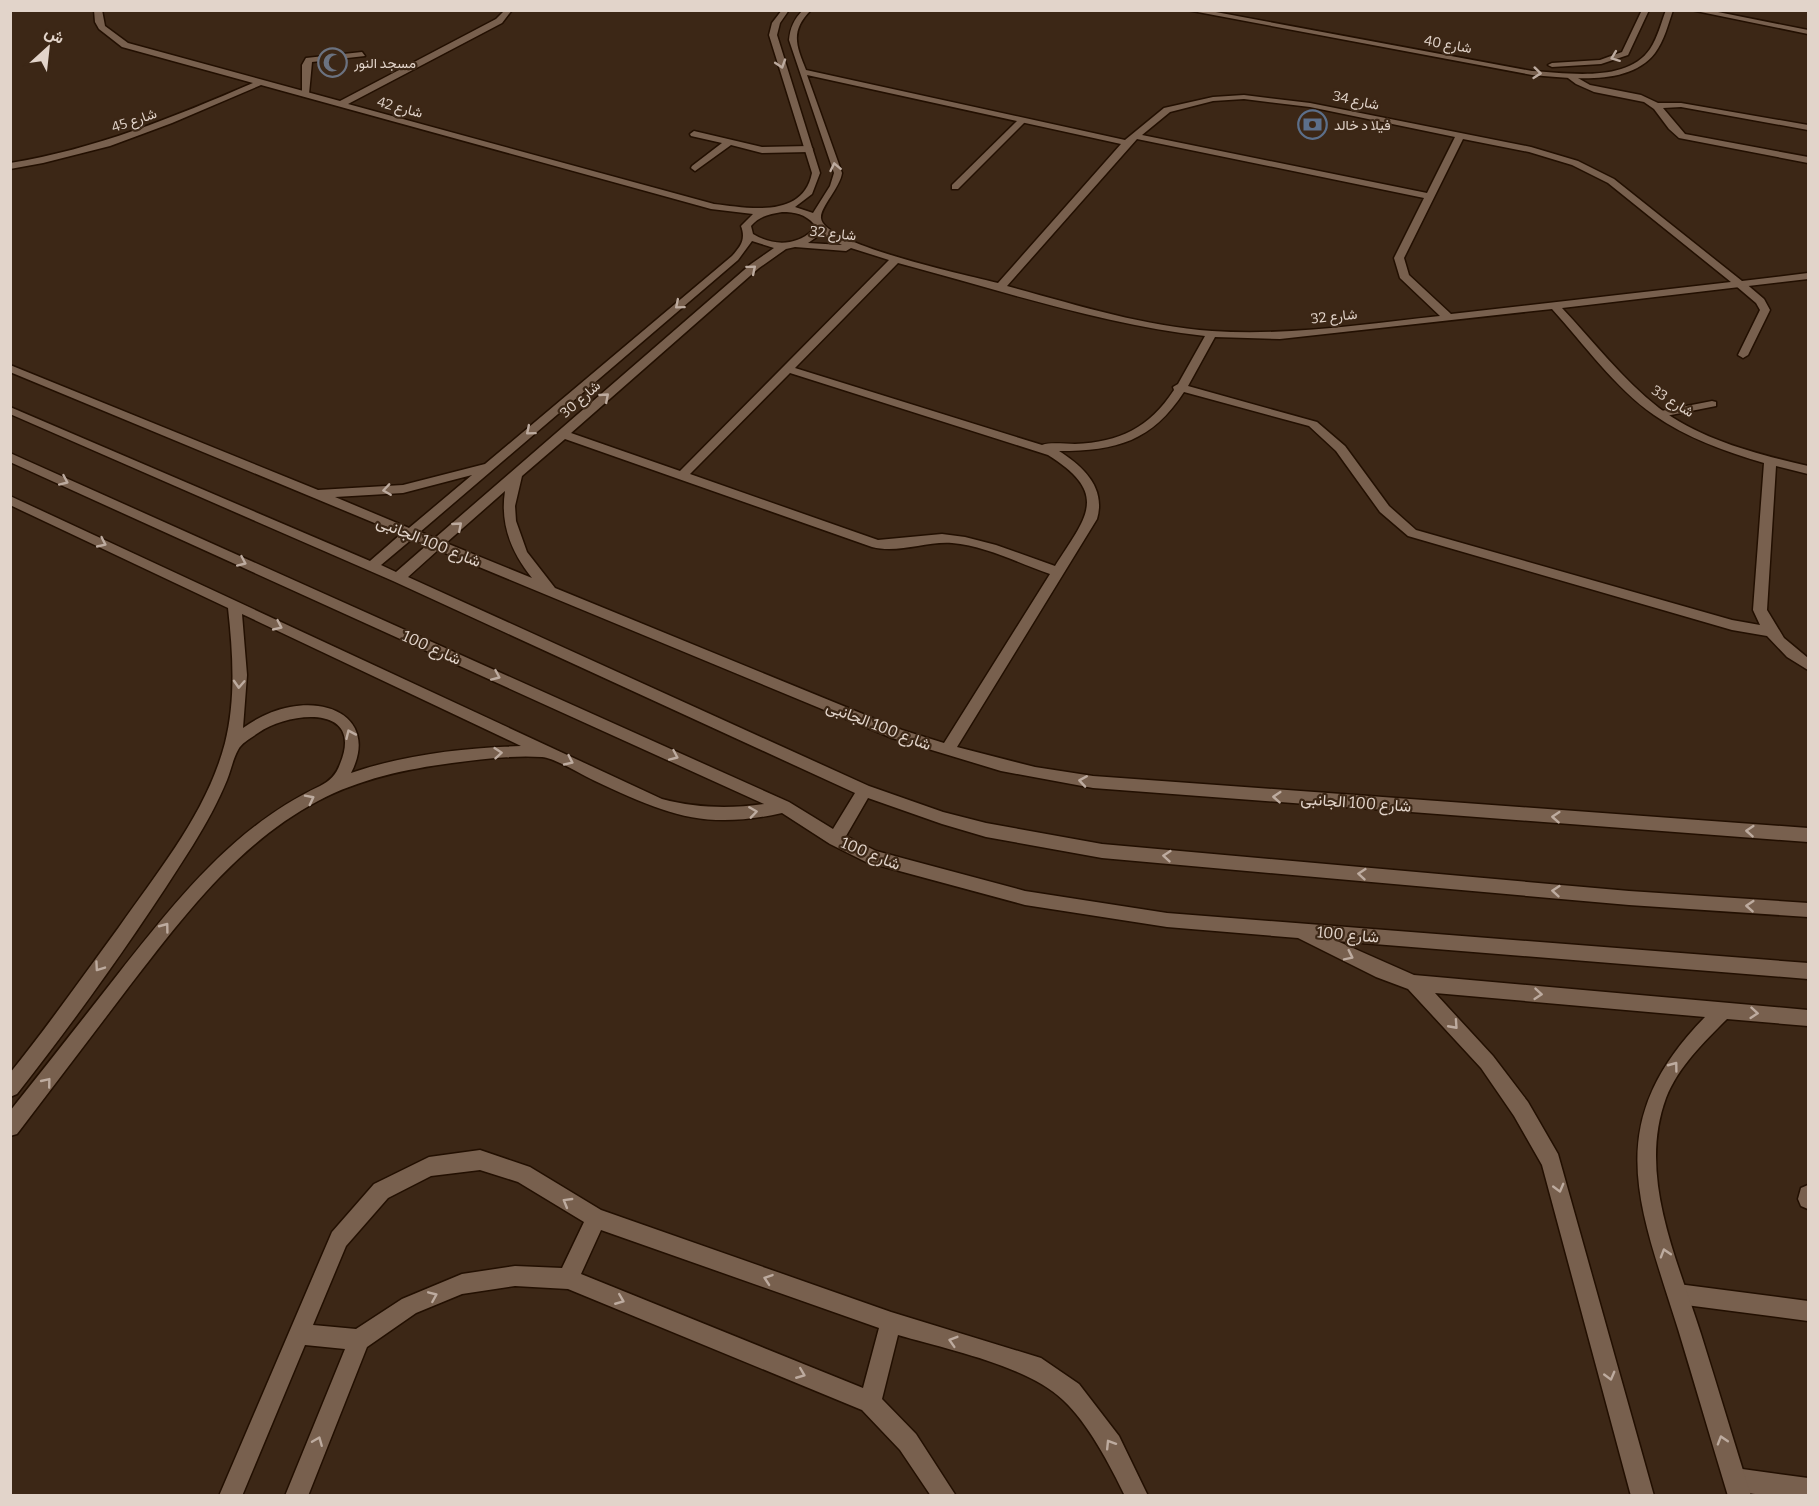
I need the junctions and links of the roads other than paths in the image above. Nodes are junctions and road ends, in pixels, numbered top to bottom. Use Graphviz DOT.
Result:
graph roads {
  1 [pos="98,10"];
  2 [pos="509,10"];
  3 [pos="786,10"];
  4 [pos="808,10"];
  5 [pos="1190,10"];
  6 [pos="1226,10"];
  7 [pos="1646,10"];
  8 [pos="1670,10"];
  9 [pos="1694,10"];
  10 [pos="1809,32"];
  11 [pos="362,54"];
  12 [pos="803,72"];
  13 [pos="1571,76"];
  14 [pos="261,82"];
  15 [pos="305,94"];
  16 [pos="341,104"];
  17 [pos="1657,106"];
  18 [pos="1023,120"];
  19 [pos="1809,128"];
  20 [pos="694,134"];
  21 [pos="1135,136"];
  22 [pos="1460,136"];
  23 [pos="728,143"];
  24 [pos="1127,143"];
  25 [pos="809,149"];
  26 [pos="1809,160"];
  27 [pos="10,166"];
  28 [pos="695,168"];
  29 [pos="955,187"];
  30 [pos="1429,196"];
  31 [pos="714,207"];
  32 [pos="782,209"];
  33 [pos="765,212"];
  34 [pos="818,224"];
  35 [pos="748,231"];
  36 [pos="788,245"];
  37 [pos="870,252"];
  38 [pos="896,259"];
  39 [pos="1808,277"];
  40 [pos="1740,284"];
  41 [pos="1000,287"];
  42 [pos="1555,306"];
  43 [pos="1449,318"];
  44 [pos="1212,334"];
  45 [pos="1743,355"];
  46 [pos="10,368"];
  47 [pos="787,369"];
  48 [pos="1179,387"];
  49 [pos="1712,404"];
  50 [pos="10,410"];
  51 [pos="1662,414"];
  52 [pos="563,434"];
  53 [pos="1034,446"];
  54 [pos="502,455"];
  55 [pos="10,457"];
  56 [pos="1770,461"];
  57 [pos="521,470"];
  58 [pos="1809,470"];
  59 [pos="682,476"];
  60 [pos="311,493"];
  61 [pos="10,500"];
  62 [pos="410,534"];
  63 [pos="436,544"];
  64 [pos="372,566"];
  65 [pos="1058,572"];
  66 [pos="398,578"];
  67 [pos="558,594"];
  68 [pos="234,605"];
  69 [pos="1768,631"];
  70 [pos="1809,665"];
  71 [pos="232,745"];
  72 [pos="546,751"];
  73 [pos="947,751"];
  74 [pos="335,786"];
  75 [pos="864,790"];
  76 [pos="784,806"];
  77 [pos="1809,835"];
  78 [pos="836,839"];
  79 [pos="1809,910"];
  80 [pos="1297,930"];
  81 [pos="1809,971"];
  82 [pos="1414,983"];
  83 [pos="1723,1011"];
  84 [pos="1809,1018"];
  85 [pos="48,1040"];
  86 [pos="74,1048"];
  87 [pos="10,1088"];
  88 [pos="10,1127"];
  89 [pos="1809,1195"];
  90 [pos="1809,1199"];
  91 [pos="596,1218"];
  92 [pos="568,1279"];
  93 [pos="1678,1294"];
  94 [pos="1809,1311"];
  95 [pos="891,1322"];
  96 [pos="298,1334"];
  97 [pos="358,1340"];
  98 [pos="870,1402"];
  99 [pos="1737,1487"];
  100 [pos="1809,1489"];
  101 [pos="230,1496"];
  102 [pos="296,1496"];
  103 [pos="945,1496"];
  104 [pos="1137,1496"];
  105 [pos="1643,1496"];
  1 -- 14 [label="street, شارع 42"];
  2 -- 16 [label="street"];
  3 -- 25 [label="street, one-way"];
  4 -- 12 [label="street"];
  5 -- 13 [label="street, شارع 40, one-way"];
  7 -- 6 [label="street, شارع 40, one-way"];
  8 -- 13 [label="street, شارع 40"];
  9 -- 10 [label="street"];
  11 -- 15 [label="street"];
  12 -- 18 [label="street"];
  34 -- 12 [label="street, one-way"];
  13 -- 17 [label="street"];
  14 -- 15 [label="street, شارع 42"];
  14 -- 27 [label="street, شارع 45"];
  15 -- 16 [label="street, شارع 42"];
  16 -- 31 [label="street, شارع 42"];
  17 -- 19 [label="street"];
  17 -- 26 [label="street"];
  18 -- 24 [label="street"];
  18 -- 29 [label="street"];
  20 -- 23 [label="street"];
  21 -- 22 [label="street, شارع 34"];
  21 -- 24 [label="street, شارع 34"];
  21 -- 30 [label="street"];
  22 -- 30 [label="street"];
  22 -- 40 [label="street, شارع 34"];
  23 -- 25 [label="street"];
  23 -- 28 [label="street"];
  24 -- 41 [label="street, شارع 34"];
  25 -- 32 [label="street"];
  30 -- 43 [label="street"];
  31 -- 33 [label="street, شارع 42"];
  31 -- 35 [label="street, شارع 42"];
  32 -- 33 [label="street"];
  32 -- 34 [label="street, شارع 32"];
  33 -- 35 [label="street, شارع 30"];
  34 -- 36 [label="street, شارع 30"];
  34 -- 37 [label="street, شارع 32"];
  35 -- 36 [label="street, شارع 32"];
  35 -- 54 [label="street, شارع 30, one-way"];
  36 -- 37 [label="street, شارع 32"];
  52 -- 36 [label="street, شارع 30, one-way"];
  37 -- 38 [label="street, شارع 32"];
  38 -- 41 [label="street, شارع 32"];
  38 -- 47 [label="street"];
  39 -- 40 [label="street, شارع 32"];
  40 -- 42 [label="street, شارع 32"];
  40 -- 45 [label="street, شارع 34"];
  41 -- 44 [label="street, شارع 32"];
  42 -- 43 [label="street, شارع 32"];
  42 -- 51 [label="street, شارع 33"];
  43 -- 44 [label="street, شارع 32"];
  44 -- 48 [label="street"];
  46 -- 60 [label="street, شارع 100 الجانبى"];
  47 -- 53 [label="street"];
  47 -- 59 [label="street"];
  48 -- 53 [label="street"];
  48 -- 69 [label="street"];
  49 -- 51 [label="street"];
  50 -- 64 [label="street"];
  51 -- 56 [label="street, شارع 33"];
  52 -- 57 [label="street, شارع 30"];
  52 -- 59 [label="street"];
  53 -- 65 [label="street"];
  54 -- 60 [label="street, one-way"];
  54 -- 62 [label="street, شارع 30"];
  55 -- 76 [label="street, شارع 100, one-way"];
  56 -- 58 [label="street, شارع 33"];
  56 -- 69 [label="street"];
  63 -- 57 [label="street, شارع 30, one-way"];
  57 -- 67 [label="street"];
  59 -- 65 [label="street"];
  60 -- 62 [label="street, شارع 100 الجانبى"];
  61 -- 68 [label="street, one-way"];
  62 -- 63 [label="street, شارع 100 الجانبى"];
  62 -- 64 [label="street, شارع 30"];
  63 -- 66 [label="street, شارع 30"];
  63 -- 67 [label="street, شارع 100 الجانبى"];
  64 -- 66 [label="street"];
  65 -- 73 [label="street"];
  66 -- 75 [label="street"];
  67 -- 73 [label="street, شارع 100 الجانبى"];
  68 -- 71 [label="street, one-way"];
  68 -- 72 [label="street, one-way"];
  69 -- 70 [label="street"];
  74 -- 71 [label="street, one-way"];
  71 -- 85 [label="street, one-way"];
  74 -- 72 [label="street, one-way"];
  72 -- 76 [label="street, one-way"];
  77 -- 73 [label="street, شارع 100 الجانبى, one-way"];
  86 -- 74 [label="street, one-way"];
  75 -- 78 [label="street"];
  79 -- 75 [label="street, one-way"];
  76 -- 78 [label="street, شارع 100"];
  78 -- 80 [label="street, شارع 100"];
  80 -- 81 [label="street, شارع 100"];
  80 -- 82 [label="street, one-way"];
  82 -- 83 [label="street, one-way"];
  82 -- 105 [label="street, one-way"];
  83 -- 84 [label="street, one-way"];
  93 -- 83 [label="street, one-way"];
  85 -- 86 [label="street"];
  85 -- 87 [label="street"];
  88 -- 86 [label="street, one-way"];
  89 -- 90 [label="street"];
  91 -- 92 [label="street"];
  95 -- 91 [label="street, one-way"];
  91 -- 96 [label="street, one-way"];
  97 -- 92 [label="street, one-way"];
  92 -- 98 [label="street, one-way"];
  93 -- 94 [label="street"];
  99 -- 93 [label="street, one-way"];
  95 -- 98 [label="street"];
  104 -- 95 [label="street, one-way"];
  96 -- 97 [label="street"];
  96 -- 101 [label="street"];
  102 -- 97 [label="street, one-way"];
  98 -- 103 [label="street"];
  99 -- 100 [label="street"];
}
